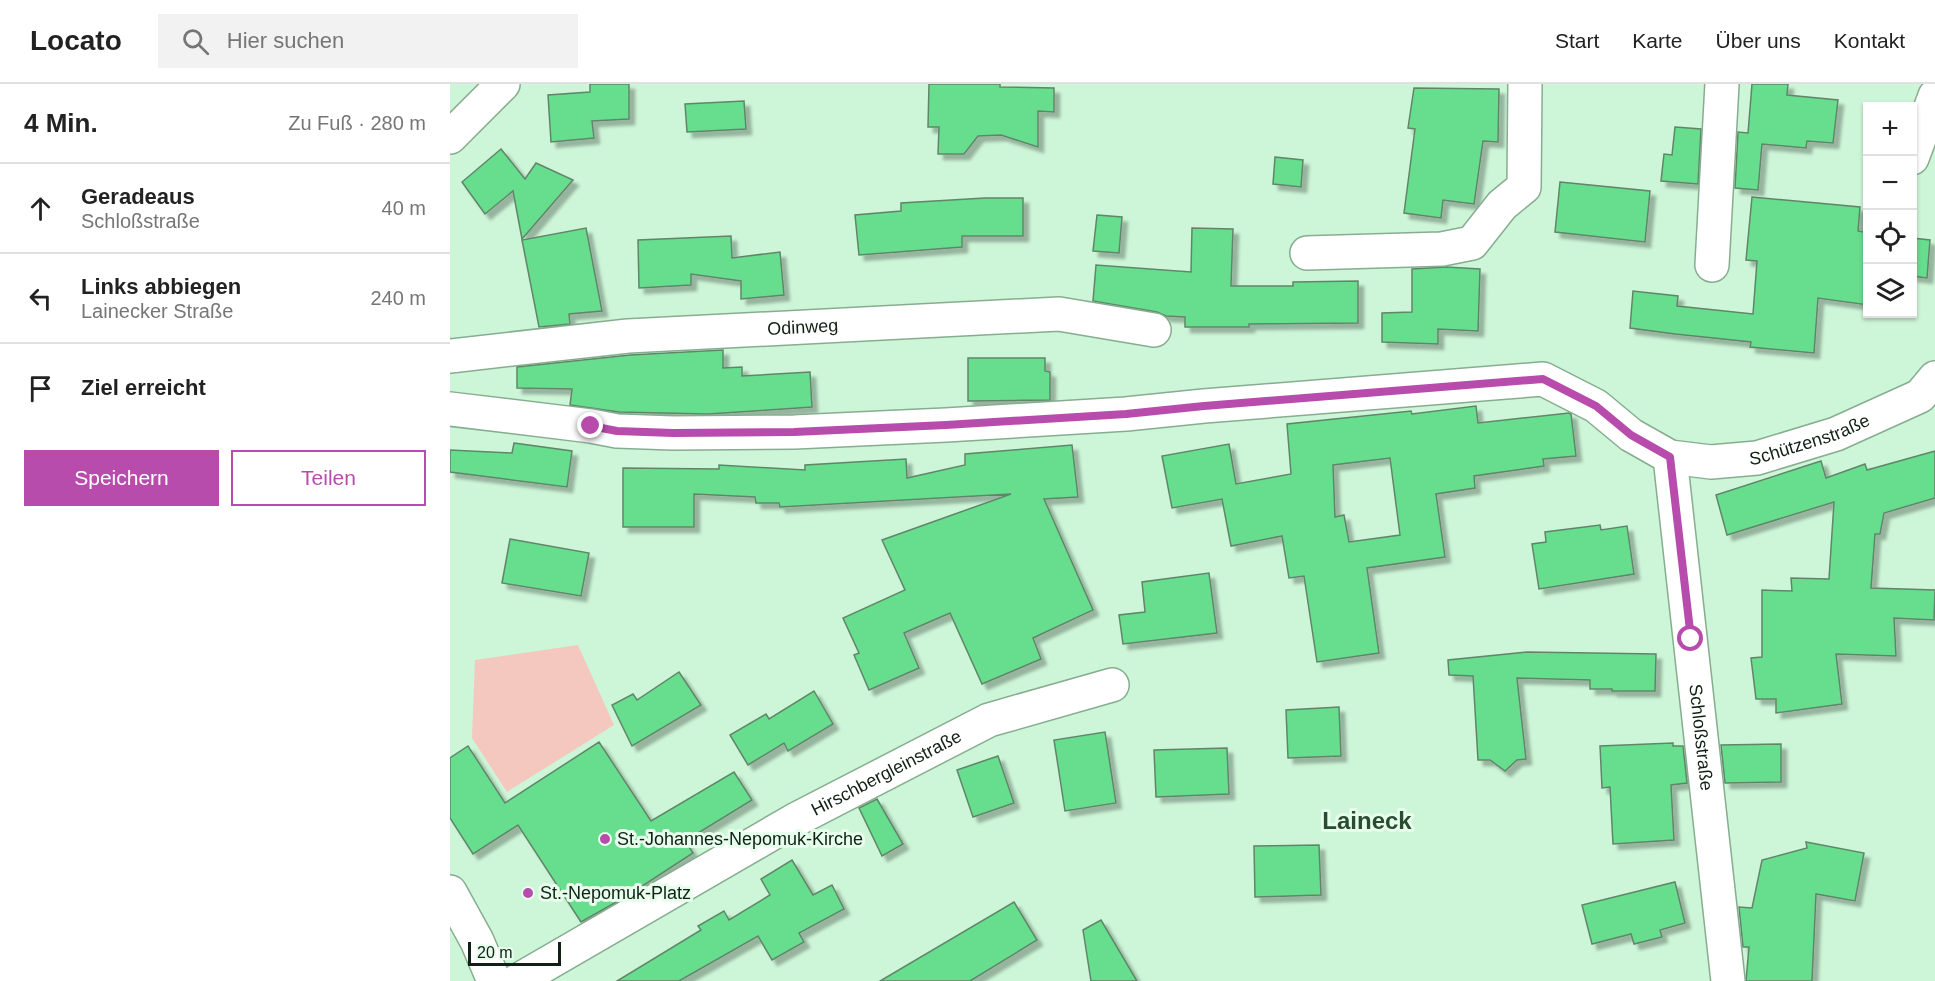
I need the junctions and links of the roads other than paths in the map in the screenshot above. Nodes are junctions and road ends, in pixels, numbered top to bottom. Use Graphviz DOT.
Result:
graph roads {
  1 [pos="503,84"];
  2 [pos="1524,84"];
  3 [pos="1722,84"];
  4 [pos="1935,96"];
  5 [pos="450,136"];
  6 [pos="1913,156"];
  7 [pos="1307,253"];
  8 [pos="1712,265"];
  9 [pos="1154,330"];
  10 [pos="450,356"];
  11 [pos="1930,390"];
  12 [pos="450,409"];
  13 [pos="1670,457"];
  14 [pos="1112,685"];
  15 [pos="450,892"];
  16 [pos="495,981"];
  17 [pos="517,981"];
  18 [pos="1728,981"];
  1 -- 5 [label="street"];
  2 -- 7 [label="street"];
  3 -- 8 [label="street"];
  4 -- 6 [label="street"];
  9 -- 10 [label="street, Odinweg"];
  11 -- 13 [label="street, Schützenstraße"];
  12 -- 13 [label="street"];
  13 -- 18 [label="street, Schloßstraße"];
  14 -- 17 [label="street, Hirschbergleinstraße"];
  15 -- 16 [label="street"];
}
